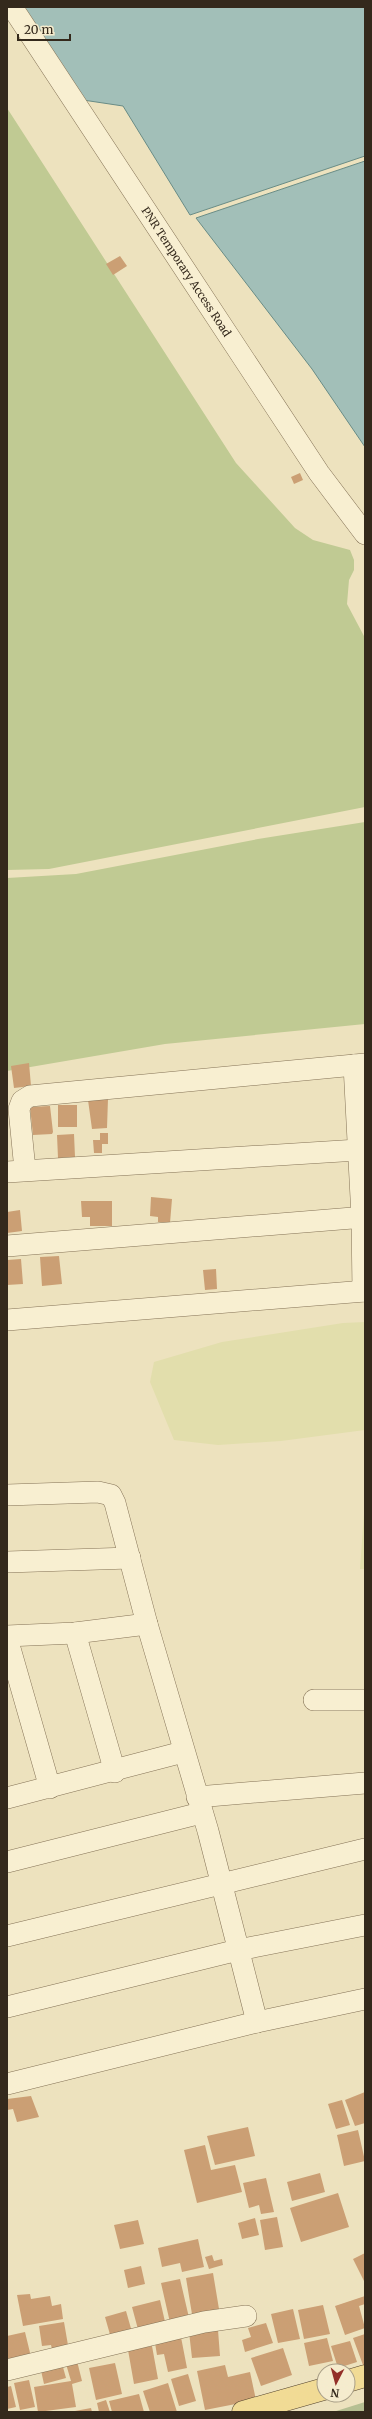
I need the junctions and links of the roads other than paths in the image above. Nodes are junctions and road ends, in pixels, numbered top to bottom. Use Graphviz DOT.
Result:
graph roads {
  1 [pos="12,7"];
  2 [pos="365,534"];
  3 [pos="360,1064"];
  4 [pos="358,1150"];
  5 [pos="16,1171"];
  6 [pos="364,1217"];
  7 [pos="7,1246"];
  8 [pos="364,1291"];
  9 [pos="7,1320"];
  10 [pos="7,1495"];
  11 [pos="130,1558"];
  12 [pos="7,1562"];
  13 [pos="147,1624"];
  14 [pos="76,1633"];
  15 [pos="7,1637"];
  16 [pos="314,1700"];
  17 [pos="365,1700"];
  18 [pos="183,1752"];
  19 [pos="115,1772"];
  20 [pos="365,1783"];
  21 [pos="50,1788"];
  22 [pos="7,1798"];
  23 [pos="199,1805"];
  24 [pos="365,1849"];
  25 [pos="7,1862"];
  26 [pos="221,1884"];
  27 [pos="365,1925"];
  28 [pos="7,1936"];
  29 [pos="238,1950"];
  30 [pos="365,1999"];
  31 [pos="7,2007"];
  32 [pos="258,2022"];
  33 [pos="7,2084"];
  34 [pos="246,2316"];
  35 [pos="7,2370"];
  36 [pos="316,2391"];
  37 [pos="267,2409"];
  38 [pos="243,2412"];
  1 -- 2 [label="street, PNR Temporary Access Road"];
  3 -- 4 [label="street"];
  3 -- 5 [label="street"];
  4 -- 5 [label="street"];
  4 -- 6 [label="street"];
  6 -- 7 [label="street"];
  6 -- 8 [label="street"];
  8 -- 9 [label="street"];
  10 -- 11 [label="street"];
  11 -- 12 [label="street"];
  11 -- 13 [label="street"];
  13 -- 14 [label="street"];
  13 -- 18 [label="street"];
  14 -- 15 [label="street"];
  14 -- 19 [label="street"];
  15 -- 21 [label="street"];
  16 -- 17 [label="street"];
  18 -- 19 [label="street"];
  18 -- 23 [label="street"];
  19 -- 21 [label="street"];
  20 -- 23 [label="street"];
  21 -- 22 [label="street"];
  23 -- 25 [label="street"];
  23 -- 26 [label="street"];
  24 -- 26 [label="street"];
  26 -- 28 [label="street"];
  26 -- 29 [label="street"];
  27 -- 29 [label="street"];
  29 -- 31 [label="street"];
  29 -- 32 [label="street"];
  30 -- 32 [label="street"];
  32 -- 33 [label="street"];
  34 -- 35 [label="street"];
  36 -- 37 [label="main road"];
  37 -- 38 [label="main road"];
}
